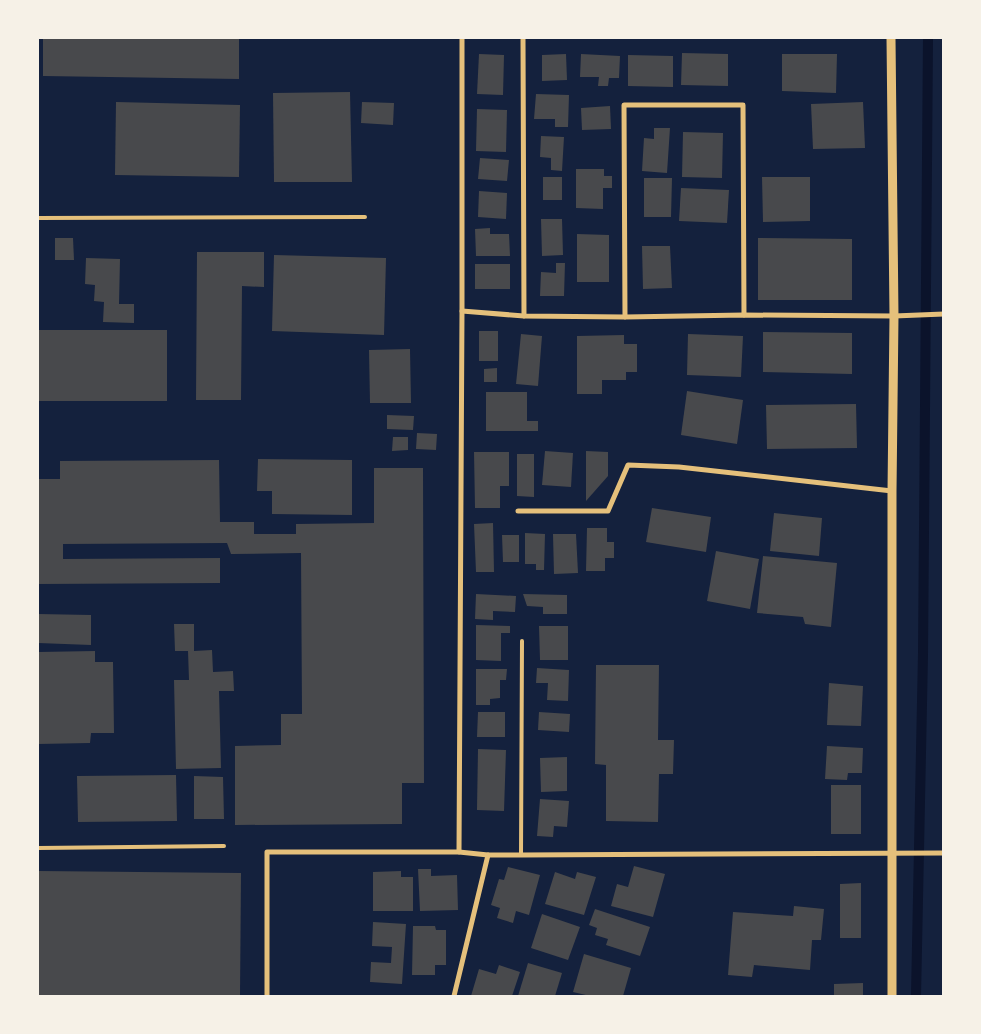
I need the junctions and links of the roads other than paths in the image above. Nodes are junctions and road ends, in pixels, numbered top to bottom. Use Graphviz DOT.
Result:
graph roads {
  1 [pos="462,38"];
  2 [pos="523,38"];
  3 [pos="891,38"];
  4 [pos="364,217"];
  5 [pos="38,218"];
  6 [pos="462,311"];
  7 [pos="944,314"];
  8 [pos="744,315"];
  9 [pos="524,316"];
  10 [pos="894,316"];
  11 [pos="625,317"];
  12 [pos="892,492"];
  13 [pos="518,511"];
  14 [pos="522,641"];
  15 [pos="224,846"];
  16 [pos="38,848"];
  17 [pos="459,852"];
  18 [pos="944,853"];
  19 [pos="892,854"];
  20 [pos="488,855"];
  21 [pos="521,856"];
  22 [pos="267,996"];
  23 [pos="454,996"];
  24 [pos="892,996"];
  1 -- 6 [label="street"];
  2 -- 9 [label="street"];
  3 -- 10 [label="street"];
  4 -- 5 [label="lane"];
  6 -- 9 [label="street"];
  6 -- 17 [label="street"];
  7 -- 10 [label="street"];
  8 -- 10 [label="street"];
  8 -- 11 [label="street"];
  8 -- 11 [label="street"];
  9 -- 11 [label="street"];
  10 -- 12 [label="street"];
  12 -- 13 [label="street"];
  12 -- 19 [label="street"];
  14 -- 21 [label="lane"];
  15 -- 16 [label="lane"];
  17 -- 20 [label="street"];
  17 -- 22 [label="street"];
  18 -- 19 [label="street"];
  19 -- 21 [label="street"];
  19 -- 24 [label="street"];
  20 -- 21 [label="street"];
  20 -- 23 [label="street"];
}
